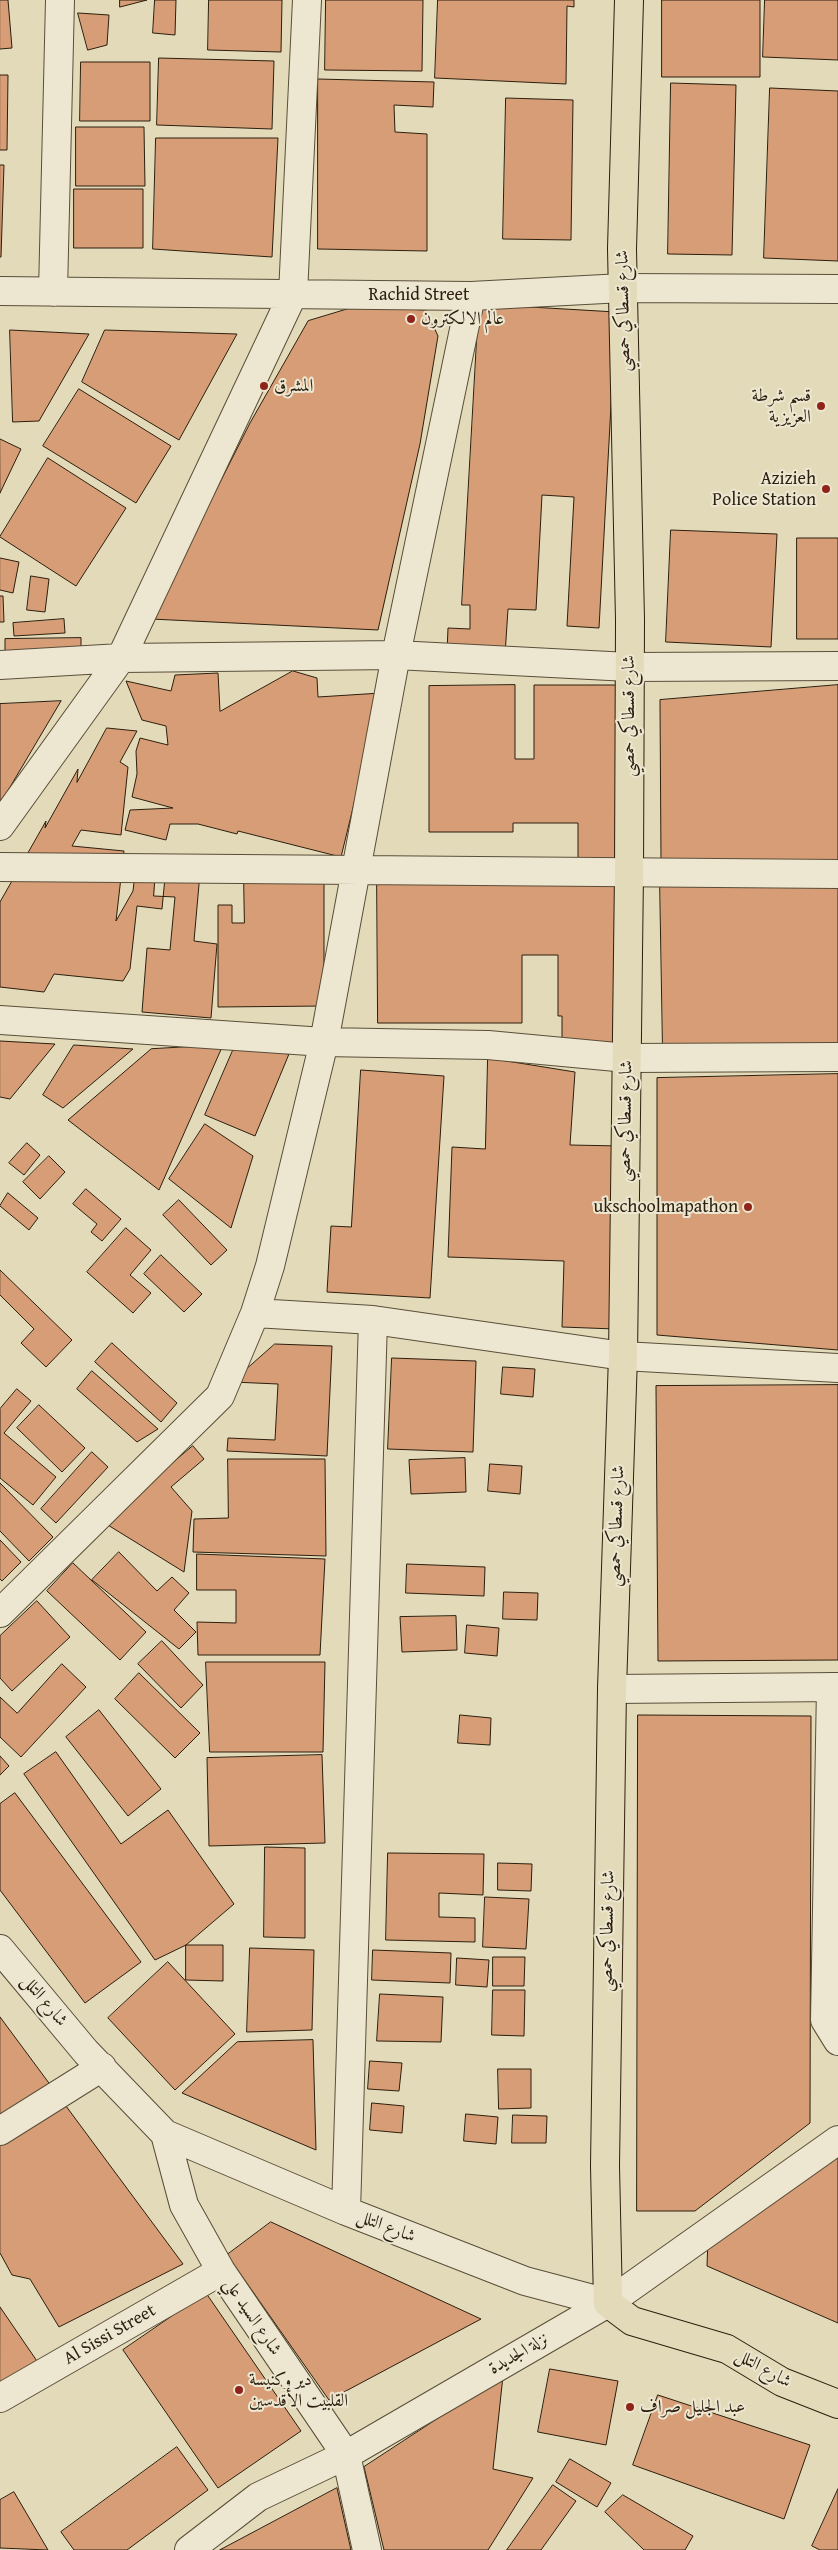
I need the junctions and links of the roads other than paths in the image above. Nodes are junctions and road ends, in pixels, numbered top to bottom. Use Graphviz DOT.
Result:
graph roads {
  1 [pos="60,0"];
  2 [pos="307,0"];
  3 [pos="629,0"];
  4 [pos="623,288"];
  5 [pos="838,289"];
  6 [pos="0,291"];
  7 [pos="53,292"];
  8 [pos="293,294"];
  9 [pos="471,296"];
  10 [pos="396,655"];
  11 [pos="121,658"];
  12 [pos="0,665"];
  13 [pos="838,666"];
  14 [pos="630,667"];
  15 [pos="0,826"];
  16 [pos="0,867"];
  17 [pos="354,871"];
  18 [pos="629,873"];
  19 [pos="838,874"];
  20 [pos="0,1020"];
  21 [pos="324,1042"];
  22 [pos="627,1058"];
  23 [pos="838,1058"];
  24 [pos="255,1313"];
  25 [pos="373,1320"];
  26 [pos="623,1356"];
  27 [pos="838,1368"];
  28 [pos="0,1613"];
  29 [pos="835,1687"];
  30 [pos="612,1689"];
  31 [pos="0,1948"];
  32 [pos="838,2041"];
  33 [pos="102,2067"];
  34 [pos="0,2131"];
  35 [pos="165,2134"];
  36 [pos="838,2140"];
  37 [pos="346,2211"];
  38 [pos="221,2271"];
  39 [pos="608,2303"];
  40 [pos="0,2398"];
  41 [pos="838,2404"];
  42 [pos="346,2455"];
  43 [pos="189,2550"];
  44 [pos="368,2550"];
  1 -- 7 [label="street"];
  2 -- 8 [label="street"];
  3 -- 4 [label="main road, شارع قسطاكي حمصي"];
  4 -- 5 [label="street, Rachid Street"];
  4 -- 9 [label="street, Rachid Street"];
  4 -- 14 [label="main road, شارع قسطاكي حمصي"];
  6 -- 7 [label="street, Rachid Street"];
  7 -- 8 [label="street, Rachid Street"];
  8 -- 9 [label="street, Rachid Street"];
  8 -- 11 [label="street"];
  9 -- 10 [label="street"];
  10 -- 11 [label="street"];
  10 -- 14 [label="street"];
  10 -- 17 [label="street"];
  11 -- 12 [label="street"];
  11 -- 15 [label="street"];
  13 -- 14 [label="street"];
  14 -- 18 [label="main road, شارع قسطاكي حمصي"];
  16 -- 17 [label="street"];
  17 -- 18 [label="street"];
  17 -- 21 [label="street"];
  18 -- 19 [label="street"];
  18 -- 22 [label="main road, شارع قسطاكي حمصي"];
  20 -- 21 [label="street"];
  21 -- 22 [label="street"];
  21 -- 24 [label="street"];
  22 -- 23 [label="street"];
  22 -- 26 [label="main road, شارع قسطاكي حمصي"];
  24 -- 25 [label="street"];
  24 -- 28 [label="street"];
  25 -- 26 [label="street"];
  25 -- 37 [label="street"];
  26 -- 27 [label="street"];
  26 -- 30 [label="main road, شارع قسطاكي حمصي"];
  29 -- 30 [label="street"];
  29 -- 32 [label="street"];
  30 -- 39 [label="main road, شارع قسطاكي حمصي"];
  31 -- 33 [label="street, شارع التلل"];
  33 -- 34 [label="street"];
  33 -- 35 [label="street, شارع التلل"];
  35 -- 37 [label="street, شارع التلل"];
  35 -- 38 [label="street, شارع السيد علي"];
  36 -- 39 [label="street, نزلة الجديدة"];
  37 -- 39 [label="street, شارع التلل"];
  38 -- 40 [label="street, Al Sissi Street"];
  38 -- 42 [label="street, شارع السيد علي"];
  39 -- 41 [label="main road, شارع التلل"];
  39 -- 42 [label="street, نزلة الجديدة"];
  42 -- 43 [label="street, نزلة الجديدة"];
  42 -- 44 [label="street, شارع السيد علي"];
}
